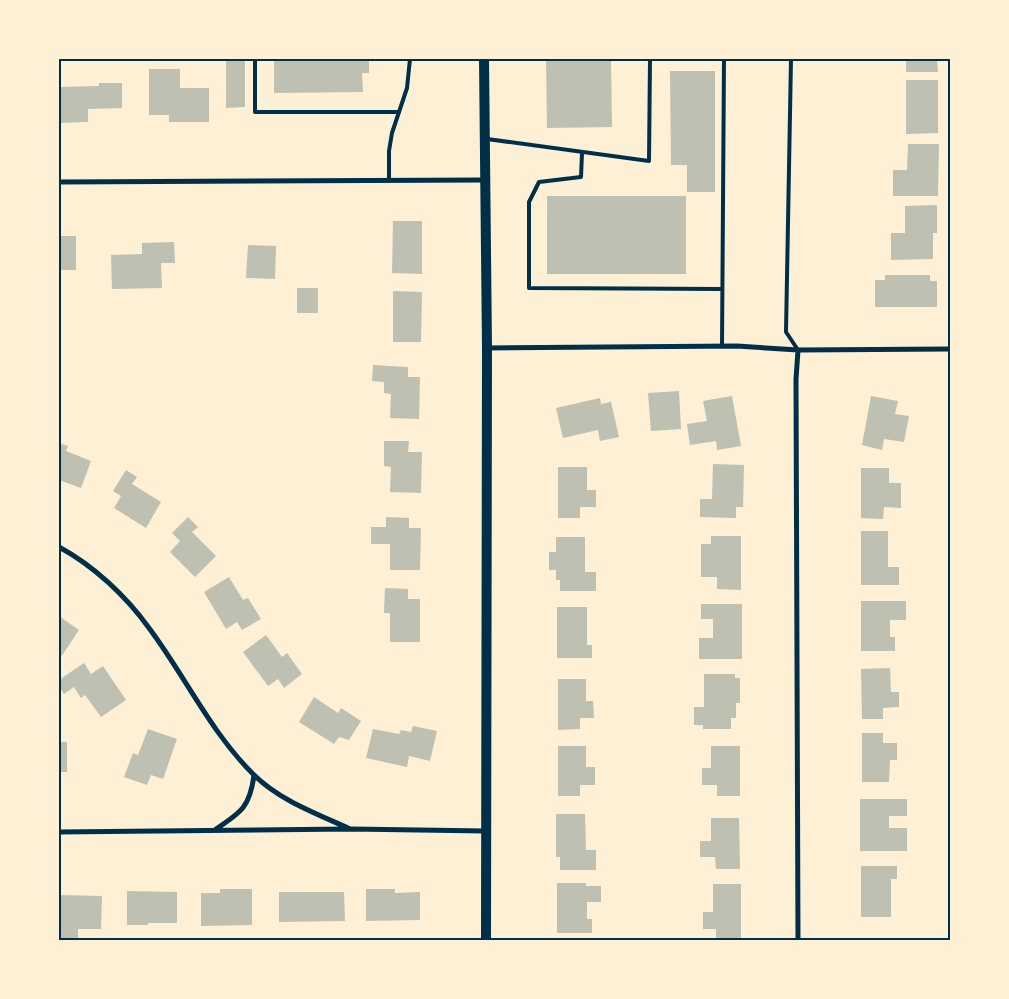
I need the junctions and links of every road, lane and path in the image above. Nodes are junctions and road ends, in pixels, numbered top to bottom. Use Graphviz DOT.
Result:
graph roads {
  1 [pos="255,59"];
  2 [pos="410,59"];
  3 [pos="484,59"];
  4 [pos="650,59"];
  5 [pos="724,59"];
  6 [pos="791,59"];
  7 [pos="399,112"];
  8 [pos="484,138"];
  9 [pos="582,153"];
  10 [pos="389,180"];
  11 [pos="484,180"];
  12 [pos="59,182"];
  13 [pos="722,289"];
  14 [pos="722,346"];
  15 [pos="486,348"];
  16 [pos="950,349"];
  17 [pos="798,350"];
  18 [pos="59,548"];
  19 [pos="254,775"];
  20 [pos="351,829"];
  21 [pos="215,830"];
  22 [pos="486,831"];
  23 [pos="59,832"];
  24 [pos="486,940"];
  25 [pos="798,940"];
  1 -- 7 [label="lane"];
  2 -- 7 [label="lane"];
  3 -- 8 [label="main road"];
  4 -- 9 [label="lane"];
  5 -- 13 [label="lane"];
  6 -- 17 [label="lane"];
  7 -- 10 [label="lane"];
  8 -- 9 [label="lane"];
  8 -- 11 [label="main road"];
  9 -- 13 [label="lane"];
  10 -- 11 [label="street"];
  10 -- 12 [label="street"];
  11 -- 15 [label="main road"];
  13 -- 14 [label="lane"];
  14 -- 15 [label="street"];
  14 -- 17 [label="street"];
  15 -- 22 [label="main road"];
  16 -- 17 [label="street"];
  17 -- 25 [label="street"];
  18 -- 19 [label="street"];
  19 -- 20 [label="street"];
  19 -- 21 [label="street"];
  20 -- 21 [label="street"];
  20 -- 22 [label="street"];
  21 -- 23 [label="street"];
  22 -- 24 [label="main road"];
}
